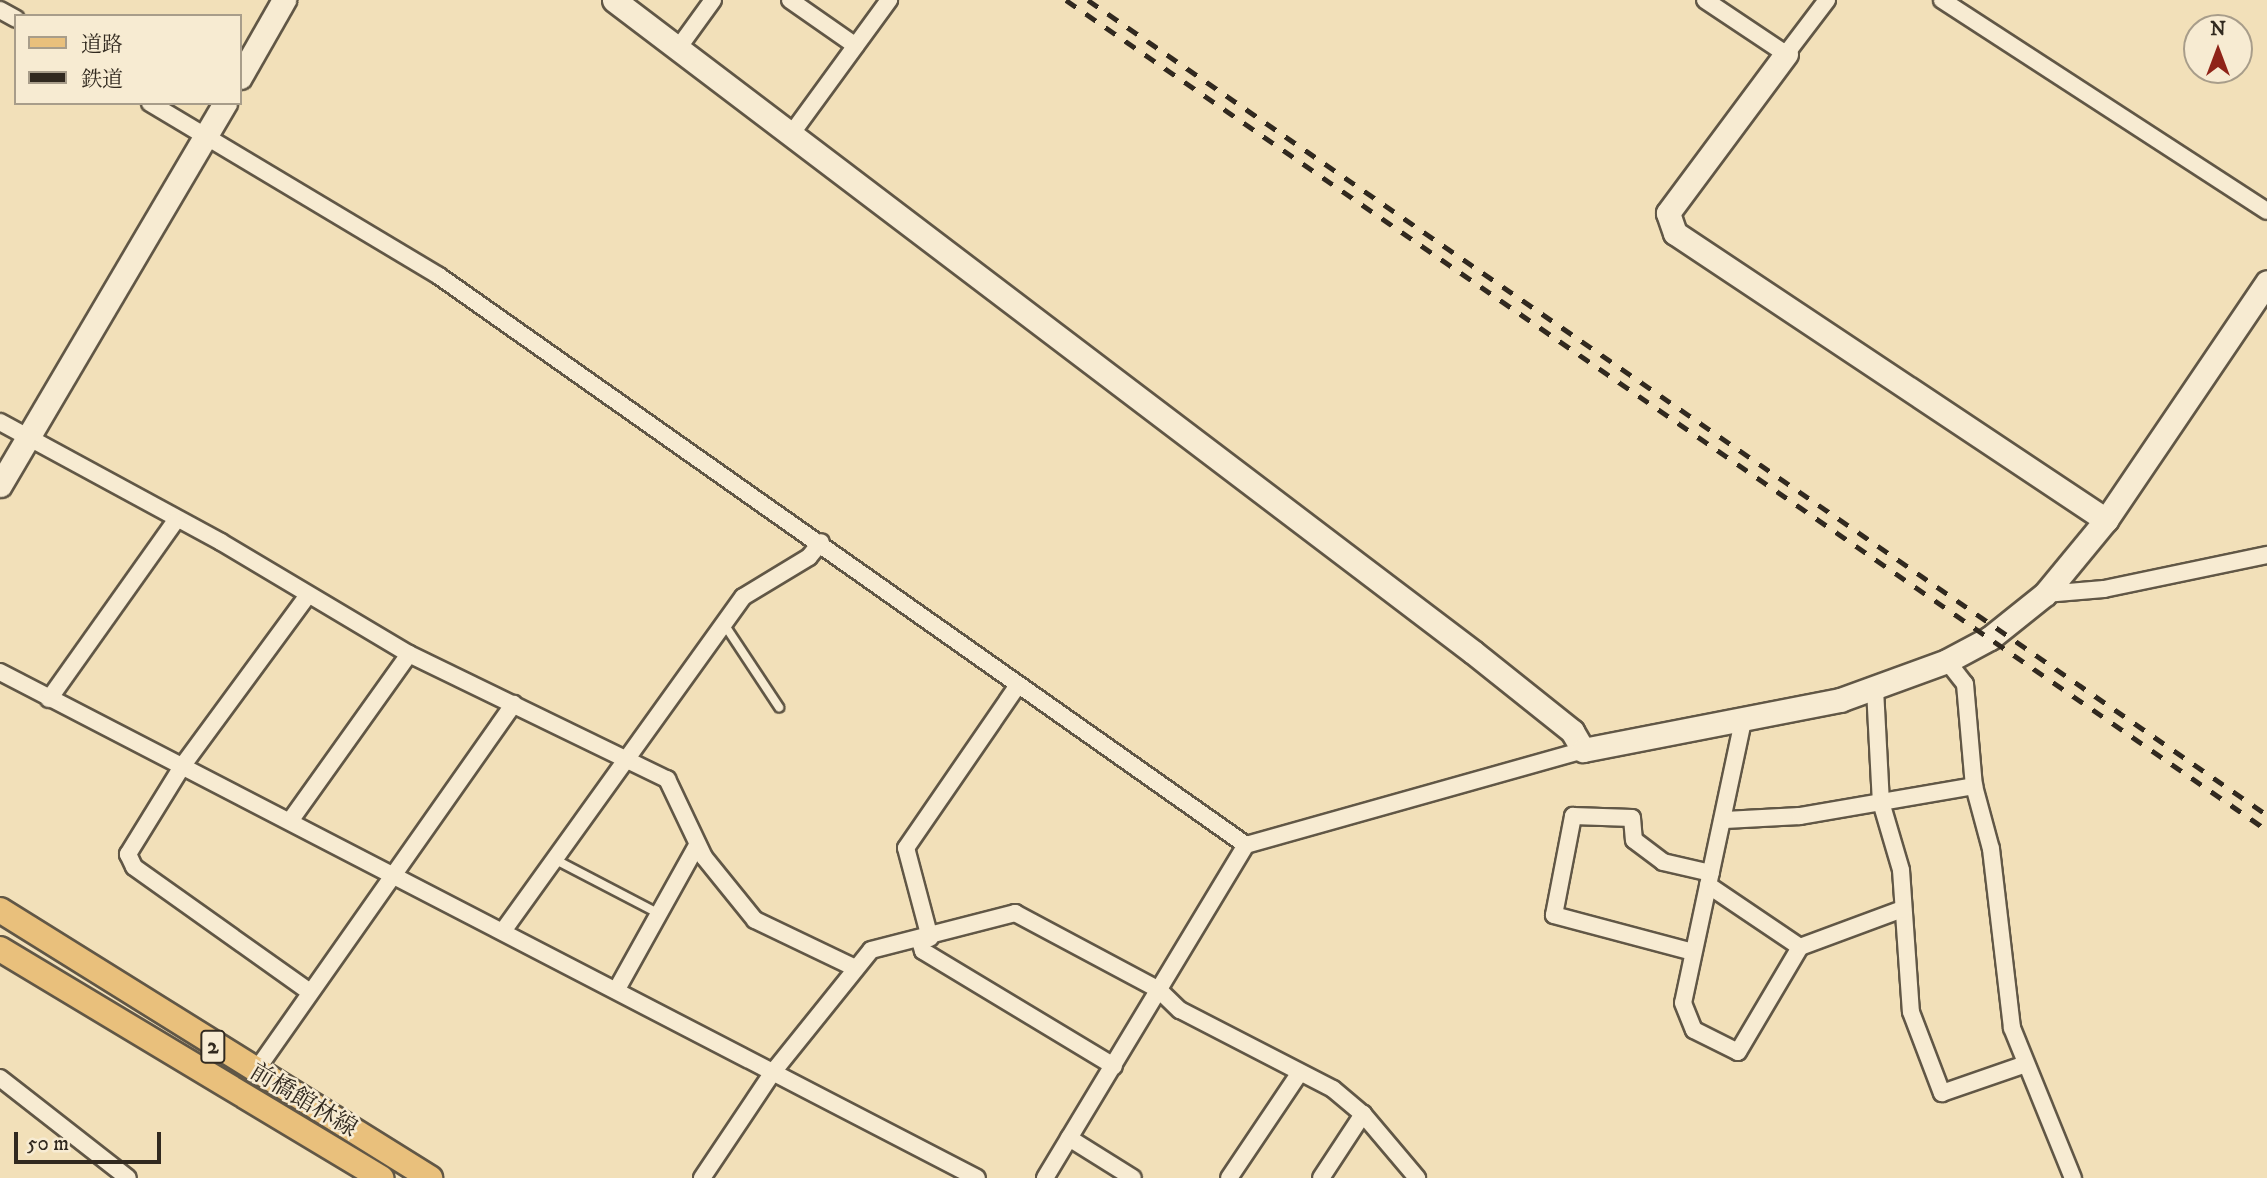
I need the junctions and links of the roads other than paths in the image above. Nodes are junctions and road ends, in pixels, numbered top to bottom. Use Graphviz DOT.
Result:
graph roads {
  1 [pos="284,0"];
  2 [pos="614,0"];
  3 [pos="713,0"];
  4 [pos="789,0"];
  5 [pos="889,0"];
  6 [pos="1704,0"];
  7 [pos="1828,0"];
  8 [pos="1942,0"];
  9 [pos="856,46"];
  10 [pos="678,47"];
  11 [pos="1786,54"];
  12 [pos="242,74"];
  13 [pos="153,105"];
  14 [pos="224,105"];
  15 [pos="792,133"];
  16 [pos="205,138"];
  17 [pos="2267,211"];
  18 [pos="2267,282"];
  19 [pos="0,422"];
  20 [pos="25,441"];
  21 [pos="0,485"];
  22 [pos="176,520"];
  23 [pos="2106,520"];
  24 [pos="821,542"];
  25 [pos="2267,555"];
  26 [pos="2045,594"];
  27 [pos="308,595"];
  28 [pos="724,625"];
  29 [pos="409,654"];
  30 [pos="1947,662"];
  31 [pos="0,672"];
  32 [pos="1018,685"];
  33 [pos="1875,689"];
  34 [pos="49,699"];
  35 [pos="514,704"];
  36 [pos="779,707"];
  37 [pos="1743,721"];
  38 [pos="1583,750"];
  39 [pos="628,755"];
  40 [pos="183,765"];
  41 [pos="1973,786"];
  42 [pos="1881,802"];
  43 [pos="1725,820"];
  44 [pos="290,821"];
  45 [pos="697,845"];
  46 [pos="1246,845"];
  47 [pos="554,859"];
  48 [pos="394,875"];
  49 [pos="1709,879"];
  50 [pos="1903,909"];
  51 [pos="0,910"];
  52 [pos="656,912"];
  53 [pos="503,931"];
  54 [pos="925,939"];
  55 [pos="1800,947"];
  56 [pos="0,949"];
  57 [pos="1693,952"];
  58 [pos="853,967"];
  59 [pos="617,989"];
  60 [pos="1159,990"];
  61 [pos="310,992"];
  62 [pos="2024,1065"];
  63 [pos="1114,1066"];
  64 [pos="255,1072"];
  65 [pos="773,1072"];
  66 [pos="1299,1074"];
  67 [pos="0,1078"];
  68 [pos="1363,1114"];
  69 [pos="1069,1138"];
  70 [pos="1414,1176"];
  71 [pos="128,1178"];
  72 [pos="381,1178"];
  73 [pos="430,1178"];
  74 [pos="702,1178"];
  75 [pos="977,1178"];
  76 [pos="1045,1178"];
  77 [pos="1133,1178"];
  78 [pos="1229,1178"];
  79 [pos="1321,1178"];
  80 [pos="2073,1178"];
  1 -- 12 [label="street"];
  2 -- 10 [label="street"];
  3 -- 10 [label="street"];
  4 -- 9 [label="street"];
  5 -- 9 [label="street"];
  6 -- 11 [label="street"];
  7 -- 11 [label="street"];
  8 -- 17 [label="street"];
  9 -- 15 [label="street"];
  10 -- 15 [label="street"];
  11 -- 23 [label="street"];
  13 -- 16 [label="street"];
  14 -- 16 [label="street"];
  15 -- 38 [label="street"];
  16 -- 20 [label="street"];
  16 -- 24 [label="street"];
  18 -- 23 [label="street"];
  19 -- 20 [label="street"];
  20 -- 21 [label="street"];
  20 -- 22 [label="street"];
  22 -- 27 [label="street"];
  22 -- 34 [label="street"];
  23 -- 26 [label="street"];
  24 -- 28 [label="street"];
  24 -- 32 [label="street"];
  25 -- 26 [label="street"];
  26 -- 30 [label="street"];
  27 -- 29 [label="street"];
  27 -- 40 [label="street"];
  28 -- 36 [label="lane"];
  28 -- 39 [label="street"];
  29 -- 35 [label="street"];
  29 -- 44 [label="street"];
  30 -- 33 [label="street"];
  30 -- 41 [label="street"];
  31 -- 34 [label="street"];
  32 -- 46 [label="street"];
  32 -- 54 [label="street"];
  33 -- 37 [label="street"];
  33 -- 42 [label="street"];
  34 -- 40 [label="street"];
  35 -- 39 [label="street"];
  35 -- 48 [label="street"];
  37 -- 38 [label="street"];
  37 -- 43 [label="street"];
  38 -- 46 [label="street"];
  39 -- 45 [label="street"];
  39 -- 47 [label="street"];
  40 -- 44 [label="street"];
  40 -- 61 [label="street"];
  41 -- 42 [label="street"];
  41 -- 62 [label="street"];
  42 -- 43 [label="street"];
  42 -- 50 [label="street"];
  43 -- 49 [label="street"];
  44 -- 48 [label="street"];
  45 -- 52 [label="street"];
  45 -- 58 [label="street"];
  46 -- 60 [label="street"];
  47 -- 52 [label="lane"];
  47 -- 53 [label="street"];
  48 -- 53 [label="street"];
  48 -- 61 [label="street"];
  49 -- 55 [label="street"];
  49 -- 57 [label="street"];
  49 -- 57 [label="street"];
  50 -- 55 [label="street"];
  50 -- 62 [label="street"];
  51 -- 64 [label="main road, 前橋館林線 / 2"];
  52 -- 59 [label="street"];
  53 -- 59 [label="street"];
  54 -- 58 [label="street"];
  54 -- 60 [label="street"];
  54 -- 63 [label="street"];
  55 -- 57 [label="street"];
  56 -- 72 [label="main road, 前橋館林線 / 2"];
  58 -- 65 [label="street"];
  59 -- 65 [label="street"];
  60 -- 63 [label="street"];
  60 -- 66 [label="street"];
  61 -- 64 [label="street"];
  62 -- 80 [label="street"];
  63 -- 69 [label="street"];
  64 -- 73 [label="main road, 前橋館林線 / 2"];
  65 -- 74 [label="street"];
  65 -- 75 [label="street"];
  66 -- 68 [label="street"];
  66 -- 78 [label="street"];
  67 -- 71 [label="street"];
  68 -- 70 [label="street"];
  68 -- 79 [label="street"];
  69 -- 76 [label="street"];
  69 -- 77 [label="street"];
}
